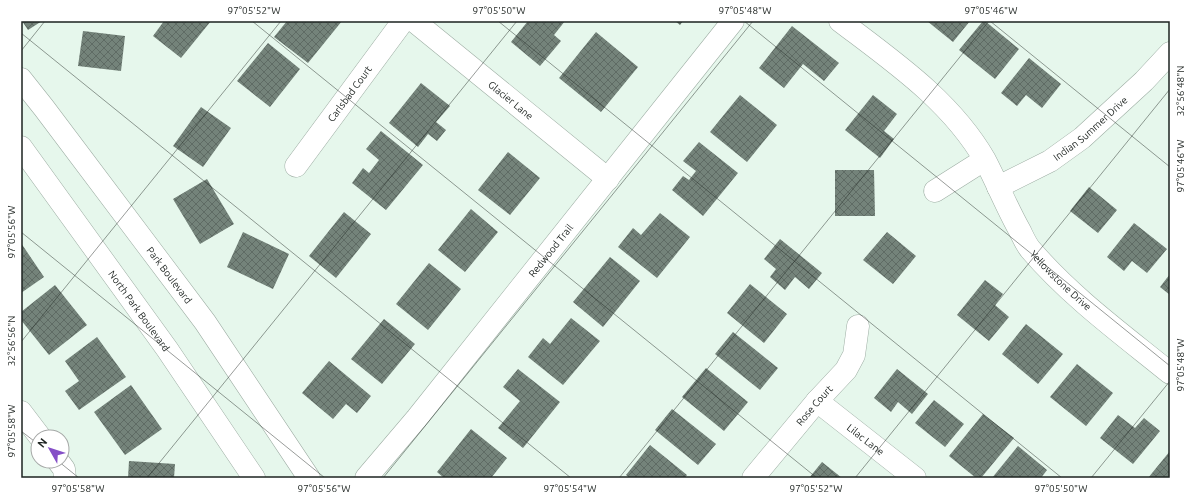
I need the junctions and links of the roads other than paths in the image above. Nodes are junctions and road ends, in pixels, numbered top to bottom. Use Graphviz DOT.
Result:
graph roads {
  1 [pos="403,21"];
  2 [pos="414,21"];
  3 [pos="733,21"];
  4 [pos="840,21"];
  5 [pos="1170,53"];
  6 [pos="21,79"];
  7 [pos="21,147"];
  8 [pos="984,160"];
  9 [pos="296,166"];
  10 [pos="608,179"];
  11 [pos="998,187"];
  12 [pos="934,190"];
  13 [pos="858,326"];
  14 [pos="1170,373"];
  15 [pos="817,401"];
  16 [pos="21,412"];
  17 [pos="34,429"];
  18 [pos="254,478"];
  19 [pos="309,478"];
  20 [pos="366,478"];
  21 [pos="753,478"];
  22 [pos="915,478"];
  1 -- 9 [label="street, Carlsbad Court"];
  2 -- 10 [label="street, Glacier Lane"];
  3 -- 10 [label="street, Redwood Trail"];
  4 -- 8 [label="street, Yellowstone Drive"];
  5 -- 11 [label="street, Indian Summer Drive"];
  6 -- 19 [label="street, Park Boulevard"];
  7 -- 18 [label="street, North Park Boulevard"];
  8 -- 11 [label="street, Yellowstone Drive"];
  8 -- 12 [label="street"];
  10 -- 20 [label="street, Redwood Trail"];
  11 -- 14 [label="street, Yellowstone Drive"];
  13 -- 15 [label="street, Rose Court"];
  15 -- 21 [label="street, Rose Court"];
  15 -- 22 [label="street, Lilac Lane"];
  16 -- 17 [label="street"];
}
